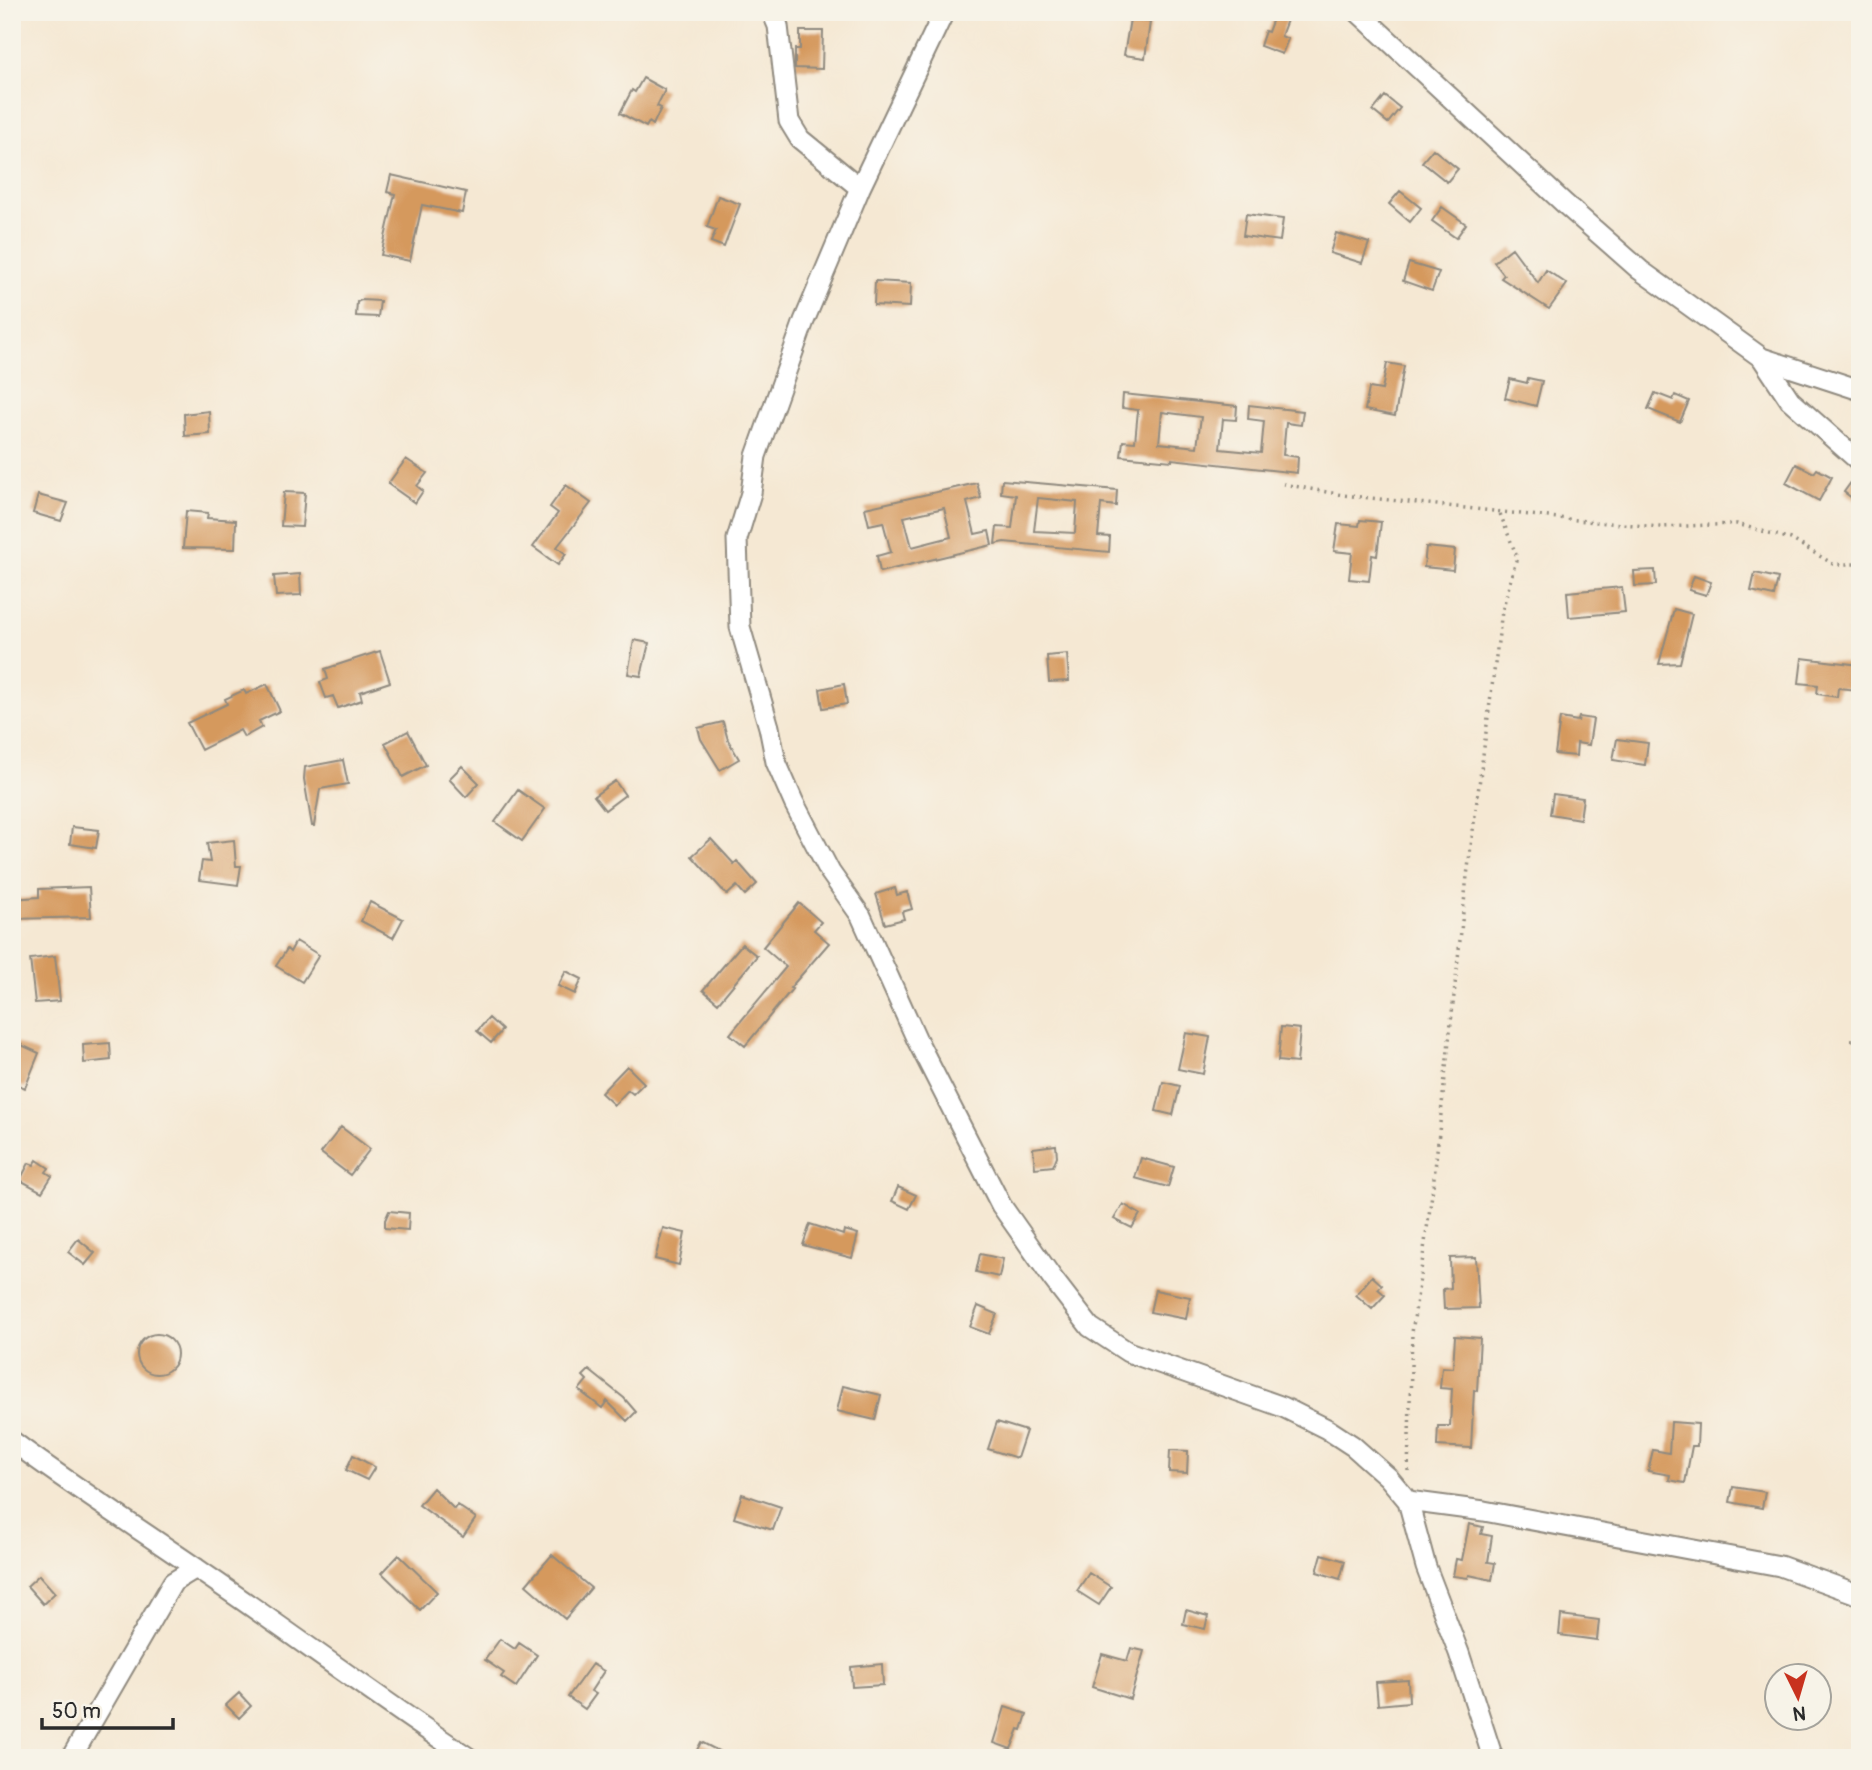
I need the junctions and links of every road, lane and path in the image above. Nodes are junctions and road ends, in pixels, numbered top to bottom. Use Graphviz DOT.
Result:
graph roads {
  1 [pos="772,12"];
  2 [pos="944,12"];
  3 [pos="1358,12"];
  4 [pos="860,188"];
  5 [pos="1762,358"];
  6 [pos="1860,390"];
  7 [pos="1860,462"];
  8 [pos="1283,484"];
  9 [pos="1499,511"];
  10 [pos="1860,564"];
  11 [pos="1851,1041"];
  12 [pos="1860,1041"];
  13 [pos="12,1441"];
  14 [pos="1408,1502"];
  15 [pos="196,1568"];
  16 [pos="1860,1595"];
  17 [pos="71,1758"];
  18 [pos="469,1758"];
  19 [pos="1493,1758"];
  1 -- 4 [label="street"];
  2 -- 4 [label="street"];
  3 -- 5 [label="street"];
  4 -- 14 [label="street"];
  5 -- 6 [label="street"];
  5 -- 7 [label="street"];
  8 -- 9 [label="path"];
  9 -- 10 [label="path"];
  9 -- 14 [label="path"];
  11 -- 12 [label="path"];
  13 -- 15 [label="street"];
  14 -- 16 [label="street"];
  14 -- 19 [label="street"];
  15 -- 17 [label="street"];
  15 -- 18 [label="street"];
}
